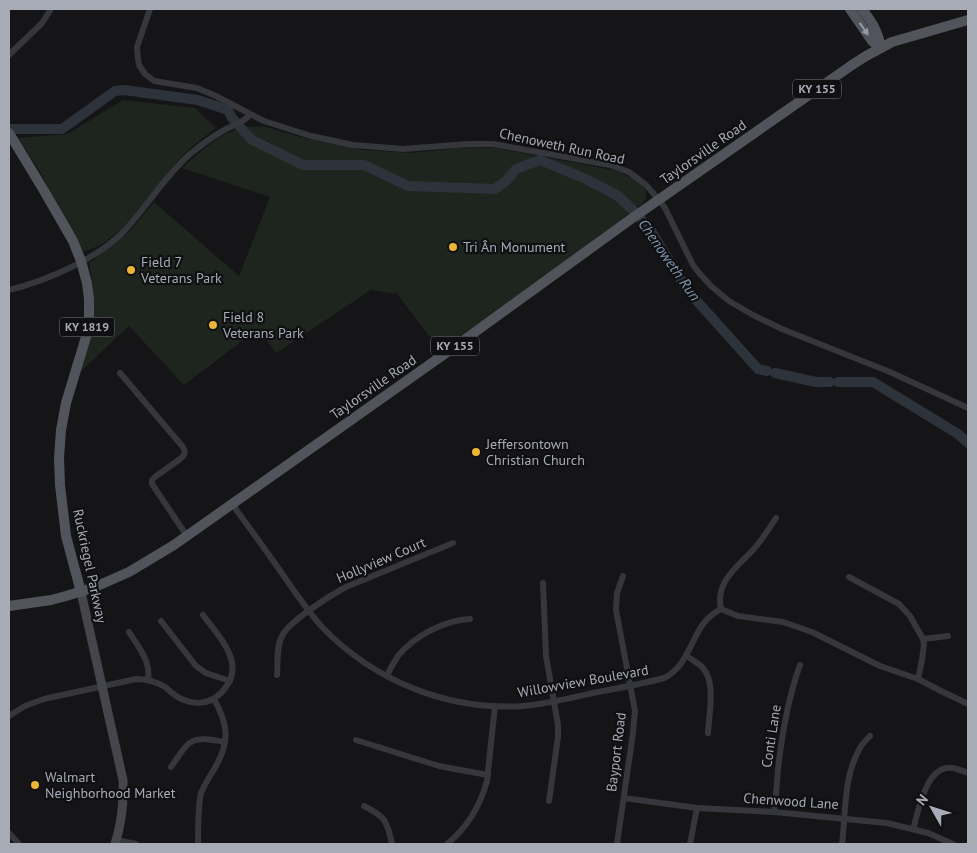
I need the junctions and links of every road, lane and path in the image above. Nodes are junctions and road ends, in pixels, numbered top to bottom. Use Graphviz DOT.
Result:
graph roads {
  1 [pos="51,9"];
  2 [pos="150,9"];
  3 [pos="850,9"];
  4 [pos="862,9"];
  5 [pos="968,20"];
  6 [pos="880,48"];
  7 [pos="9,55"];
  8 [pos="250,114"];
  9 [pos="9,134"];
  10 [pos="659,200"];
  11 [pos="81,261"];
  12 [pos="9,290"];
  13 [pos="120,373"];
  14 [pos="968,408"];
  15 [pos="233,504"];
  16 [pos="776,518"];
  17 [pos="187,536"];
  18 [pos="453,543"];
  19 [pos="622,576"];
  20 [pos="849,577"];
  21 [pos="543,583"];
  22 [pos="81,592"];
  23 [pos="9,606"];
  24 [pos="721,609"];
  25 [pos="309,611"];
  26 [pos="203,615"];
  27 [pos="470,619"];
  28 [pos="160,621"];
  29 [pos="129,632"];
  30 [pos="948,636"];
  31 [pos="923,639"];
  32 [pos="687,656"];
  33 [pos="800,665"];
  34 [pos="277,675"];
  35 [pos="387,676"];
  36 [pos="918,679"];
  37 [pos="148,680"];
  38 [pos="230,682"];
  39 [pos="630,686"];
  40 [pos="102,687"];
  41 [pos="214,699"];
  42 [pos="555,701"];
  43 [pos="968,704"];
  44 [pos="496,706"];
  45 [pos="9,716"];
  46 [pos="708,733"];
  47 [pos="870,736"];
  48 [pos="356,740"];
  49 [pos="225,742"];
  50 [pos="172,767"];
  51 [pos="968,773"];
  52 [pos="488,775"];
  53 [pos="624,798"];
  54 [pos="549,801"];
  55 [pos="364,806"];
  56 [pos="697,808"];
  57 [pos="774,812"];
  58 [pos="844,818"];
  59 [pos="913,829"];
  60 [pos="9,833"];
  61 [pos="116,842"];
  62 [pos="19,844"];
  63 [pos="136,844"];
  64 [pos="198,844"];
  65 [pos="392,844"];
  66 [pos="447,844"];
  67 [pos="617,844"];
  68 [pos="690,844"];
  69 [pos="842,844"];
  70 [pos="953,844"];
  1 -- 7 [label="street"];
  2 -- 8 [label="street, Chenoweth Run Road"];
  3 -- 6 [label="main road, one-way"];
  4 -- 6 [label="main road"];
  5 -- 6 [label="main road, Taylorsville Road / KY 155"];
  6 -- 10 [label="main road, Taylorsville Road / KY 155"];
  8 -- 10 [label="street, Chenoweth Run Road"];
  8 -- 11 [label="street"];
  9 -- 11 [label="main road, Ruckriegel Parkway / KY 1819"];
  10 -- 14 [label="street, Chenoweth Run Road"];
  10 -- 15 [label="main road, Taylorsville Road / KY 155"];
  11 -- 12 [label="street"];
  11 -- 22 [label="main road, Ruckriegel Parkway / KY 1819"];
  13 -- 17 [label="street"];
  15 -- 17 [label="main road, Taylorsville Road / KY 155"];
  15 -- 25 [label="street, Willowview Boulevard"];
  16 -- 24 [label="street"];
  17 -- 22 [label="main road, Taylorsville Road / KY 155"];
  18 -- 25 [label="street, Hollyview Court"];
  19 -- 39 [label="street, Bayport Road"];
  20 -- 31 [label="street"];
  21 -- 42 [label="street"];
  22 -- 23 [label="main road, Taylorsville Road / KY 155"];
  22 -- 40 [label="main road, Ruckriegel Parkway / KY 1819"];
  24 -- 32 [label="street, Willowview Boulevard"];
  24 -- 36 [label="street"];
  25 -- 34 [label="street, Hollyview Court"];
  25 -- 35 [label="street, Willowview Boulevard"];
  26 -- 38 [label="street"];
  27 -- 35 [label="street"];
  28 -- 38 [label="street"];
  29 -- 37 [label="street"];
  30 -- 31 [label="street"];
  31 -- 36 [label="street"];
  32 -- 39 [label="street, Willowview Boulevard"];
  32 -- 46 [label="street"];
  33 -- 57 [label="street, Conti Lane"];
  35 -- 44 [label="street, Willowview Boulevard"];
  36 -- 43 [label="street"];
  37 -- 40 [label="street"];
  37 -- 41 [label="street"];
  38 -- 41 [label="street"];
  39 -- 42 [label="street, Willowview Boulevard"];
  39 -- 53 [label="street, Bayport Road"];
  40 -- 45 [label="street"];
  40 -- 61 [label="main road, Ruckriegel Parkway / KY 1819"];
  41 -- 49 [label="street"];
  42 -- 44 [label="street, Willowview Boulevard"];
  42 -- 54 [label="street"];
  44 -- 52 [label="street"];
  47 -- 58 [label="street"];
  48 -- 52 [label="street"];
  49 -- 50 [label="street"];
  49 -- 64 [label="street"];
  51 -- 59 [label="street"];
  52 -- 66 [label="street"];
  53 -- 56 [label="street, Chenwood Lane"];
  53 -- 67 [label="street, Bayport Road"];
  55 -- 65 [label="street"];
  56 -- 57 [label="street, Chenwood Lane"];
  56 -- 68 [label="street"];
  57 -- 58 [label="street, Chenwood Lane"];
  58 -- 59 [label="street, Chenwood Lane"];
  58 -- 69 [label="street"];
  59 -- 70 [label="street, Chenwood Lane"];
  60 -- 62 [label="street"];
  61 -- 63 [label="street"];
}
